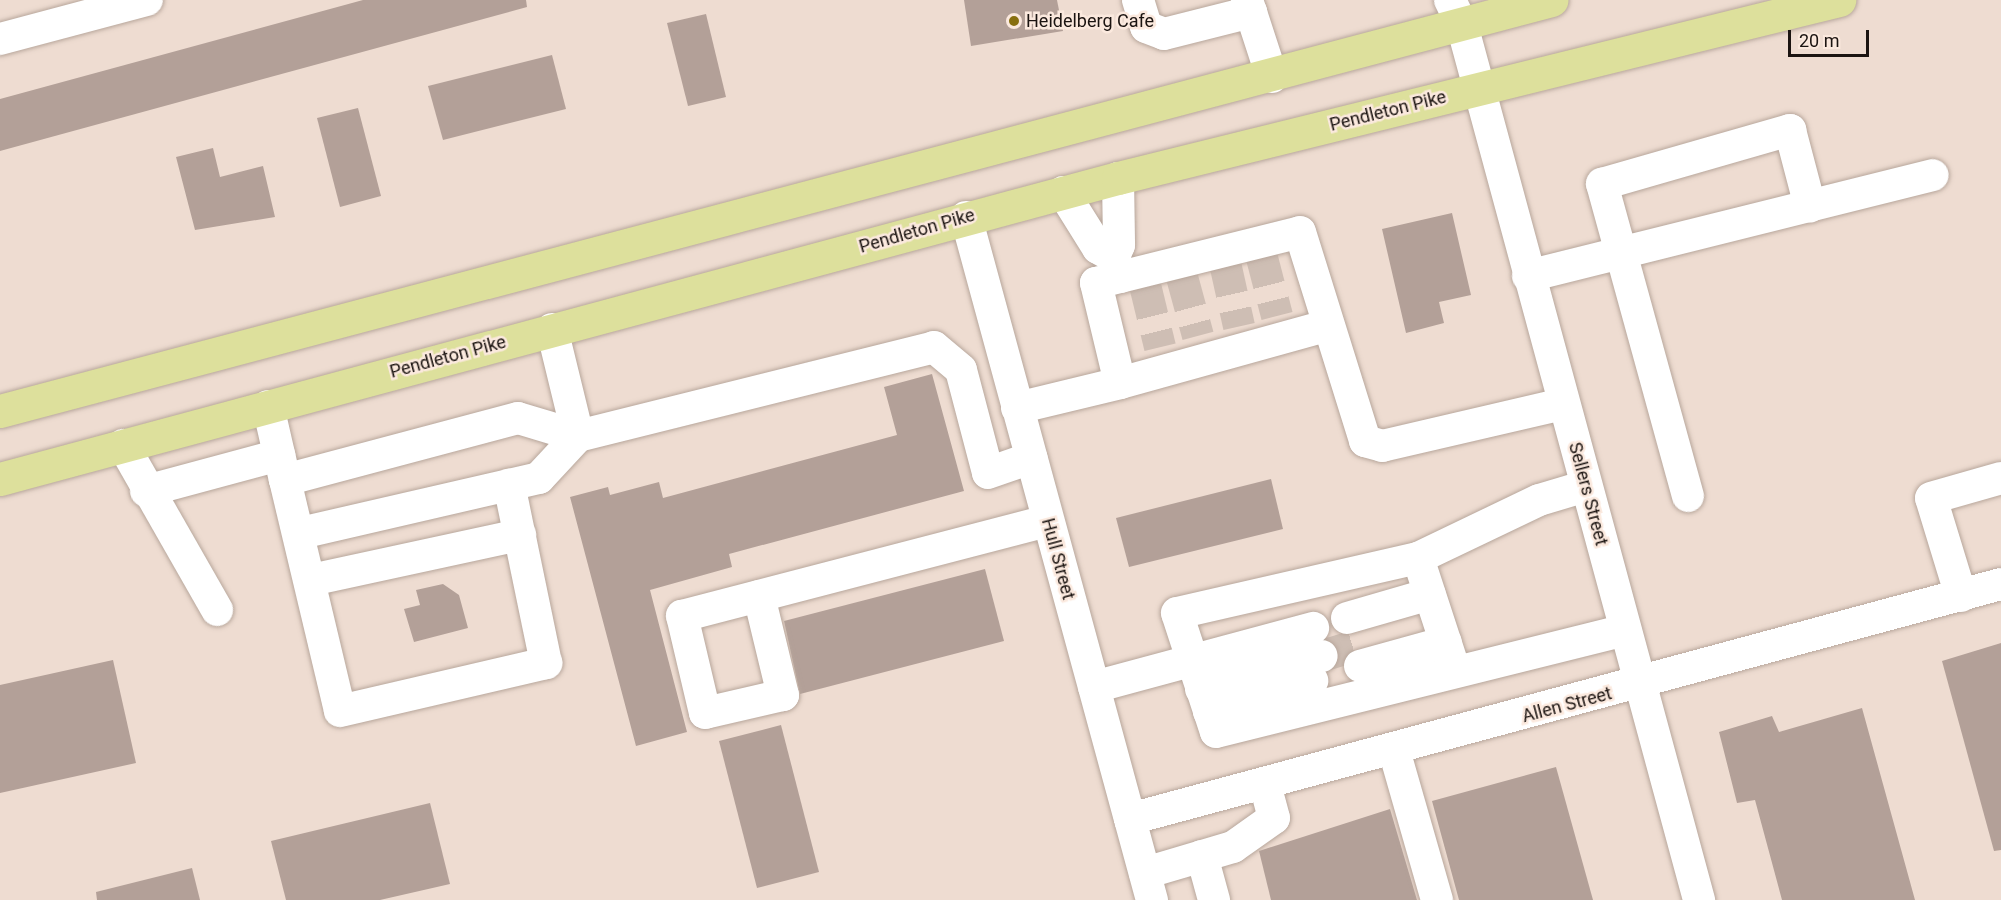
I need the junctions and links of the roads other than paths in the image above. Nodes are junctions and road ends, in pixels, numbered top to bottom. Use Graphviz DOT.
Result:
graph roads {
  1 [pos="147,0"];
  2 [pos="1138,0"];
  3 [pos="1151,0"];
  4 [pos="1551,0"];
  5 [pos="1839,0"];
  6 [pos="1236,8"];
  7 [pos="1456,12"];
  8 [pos="1164,34"];
  9 [pos="0,39"];
  10 [pos="1272,77"];
  11 [pos="1477,88"];
  12 [pos="1933,175"];
  13 [pos="1118,178"];
  14 [pos="1064,192"];
  15 [pos="1810,206"];
  16 [pos="966,217"];
  17 [pos="1620,254"];
  18 [pos="1131,272"];
  19 [pos="1528,276"];
  20 [pos="1325,326"];
  21 [pos="552,329"];
  22 [pos="1120,382"];
  23 [pos="1563,404"];
  24 [pos="268,406"];
  25 [pos="1017,408"];
  26 [pos="0,411"];
  27 [pos="578,436"];
  28 [pos="123,445"];
  29 [pos="1030,458"];
  30 [pos="282,468"];
  31 [pos="2001,478"];
  32 [pos="0,479"];
  33 [pos="509,485"];
  34 [pos="1586,486"];
  35 [pos="146,490"];
  36 [pos="1688,496"];
  37 [pos="1048,521"];
  38 [pos="301,533"];
  39 [pos="520,535"];
  40 [pos="1418,558"];
  41 [pos="311,580"];
  42 [pos="2001,585"];
  43 [pos="1430,594"];
  44 [pos="759,596"];
  45 [pos="1961,596"];
  46 [pos="217,610"];
  47 [pos="1626,630"];
  48 [pos="1447,646"];
  49 [pos="1641,686"];
  50 [pos="1094,687"];
  51 [pos="1200,687"];
  52 [pos="1394,750"];
  53 [pos="1265,784"];
  54 [pos="1130,819"];
  55 [pos="1202,856"];
  56 [pos="1149,887"];
  57 [pos="1214,900"];
  58 [pos="1437,900"];
  59 [pos="1698,900"];
  1 -- 9 [label="street"];
  2 -- 8 [label="street"];
  3 -- 8 [label="street"];
  4 -- 7 [label="main road"];
  5 -- 11 [label="main road, Pendleton Pike"];
  6 -- 8 [label="street"];
  6 -- 10 [label="street"];
  7 -- 10 [label="main road"];
  7 -- 11 [label="street, Sellers Street"];
  10 -- 26 [label="main road"];
  11 -- 13 [label="main road, Pendleton Pike"];
  11 -- 19 [label="street, Sellers Street"];
  12 -- 15 [label="street"];
  13 -- 14 [label="main road, Pendleton Pike"];
  13 -- 18 [label="street"];
  14 -- 16 [label="main road, Pendleton Pike"];
  14 -- 18 [label="street"];
  15 -- 17 [label="street"];
  15 -- 17 [label="street"];
  16 -- 21 [label="main road, Pendleton Pike"];
  16 -- 25 [label="street, Hull Street"];
  17 -- 19 [label="street"];
  17 -- 36 [label="street"];
  18 -- 20 [label="street"];
  18 -- 22 [label="street"];
  19 -- 23 [label="street, Sellers Street"];
  20 -- 22 [label="street"];
  20 -- 23 [label="street"];
  21 -- 24 [label="main road, Pendleton Pike"];
  21 -- 27 [label="street"];
  22 -- 25 [label="street"];
  23 -- 34 [label="street, Sellers Street"];
  24 -- 28 [label="main road, Pendleton Pike"];
  24 -- 30 [label="street"];
  25 -- 29 [label="street, Hull Street"];
  27 -- 29 [label="street"];
  27 -- 30 [label="street"];
  27 -- 33 [label="street"];
  28 -- 32 [label="main road, Pendleton Pike"];
  28 -- 35 [label="street"];
  29 -- 37 [label="street, Hull Street"];
  30 -- 35 [label="street"];
  30 -- 38 [label="street"];
  31 -- 45 [label="street"];
  33 -- 38 [label="street"];
  33 -- 39 [label="street"];
  34 -- 40 [label="street"];
  34 -- 47 [label="street, Sellers Street"];
  35 -- 46 [label="street"];
  37 -- 44 [label="street"];
  37 -- 50 [label="street, Hull Street"];
  38 -- 41 [label="street"];
  39 -- 41 [label="street"];
  39 -- 41 [label="street"];
  40 -- 43 [label="street"];
  40 -- 51 [label="street"];
  42 -- 45 [label="street, Allen Street"];
  43 -- 48 [label="street"];
  43 -- 48 [label="street"];
  45 -- 49 [label="street, Allen Street"];
  47 -- 48 [label="street"];
  47 -- 49 [label="street, Sellers Street"];
  48 -- 51 [label="street"];
  49 -- 52 [label="street, Allen Street"];
  49 -- 59 [label="street, Sellers Street"];
  50 -- 51 [label="street"];
  50 -- 54 [label="street, Hull Street"];
  51 -- 51 [label="street"];
  52 -- 53 [label="street, Allen Street"];
  52 -- 58 [label="street"];
  53 -- 54 [label="street, Allen Street"];
  53 -- 55 [label="street"];
  54 -- 56 [label="street, Hull Street"];
  55 -- 56 [label="street"];
  55 -- 57 [label="street"];
}
